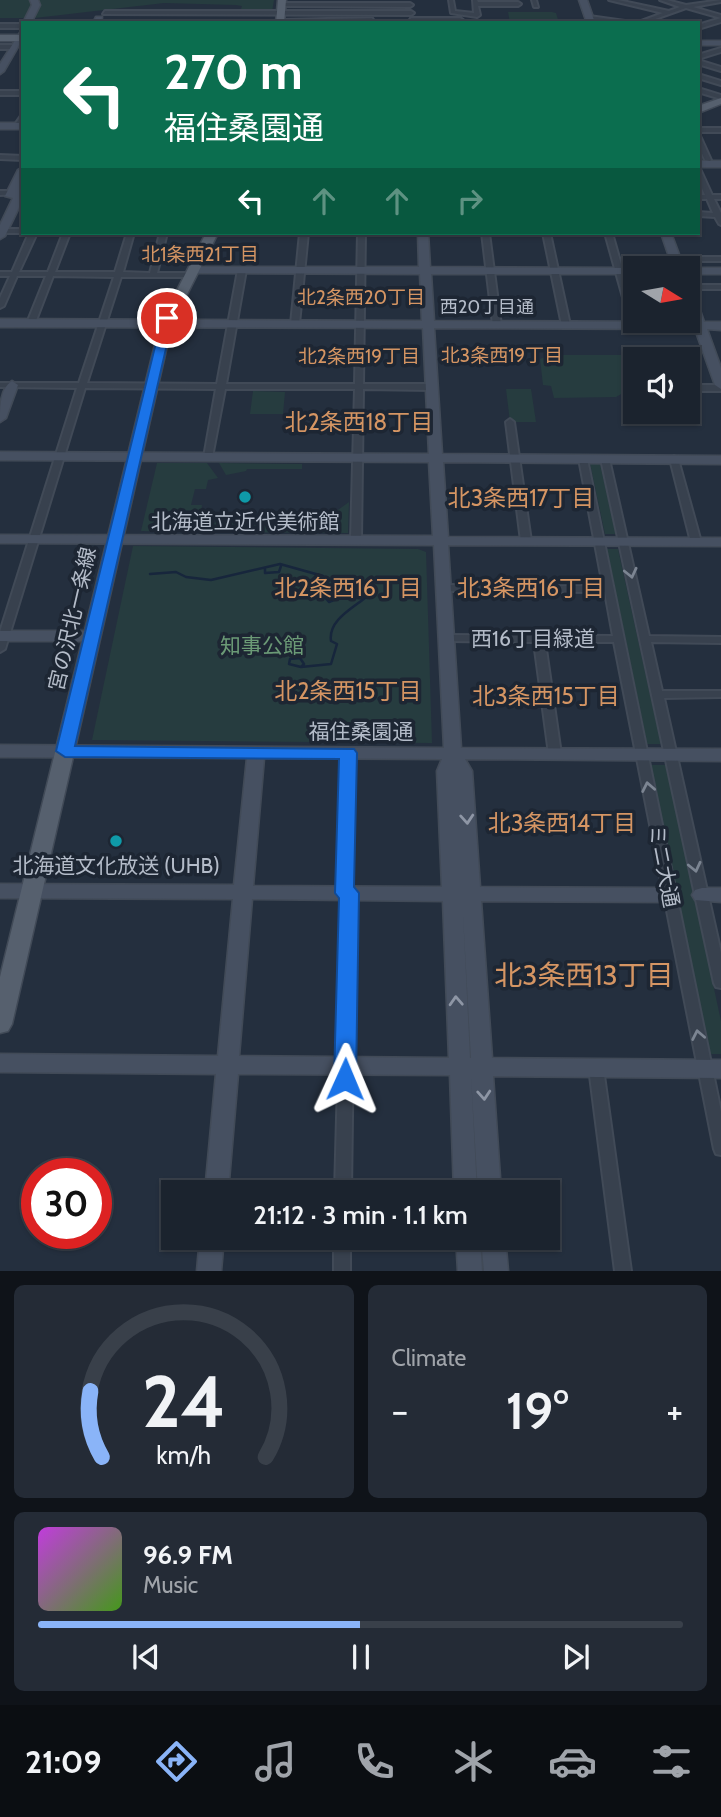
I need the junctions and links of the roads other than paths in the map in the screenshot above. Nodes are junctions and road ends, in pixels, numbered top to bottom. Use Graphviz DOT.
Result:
graph roads {
  1 [pos="34,0"];
  2 [pos="583,0"];
  3 [pos="611,0"];
  4 [pos="662,0"];
  5 [pos="721,1"];
  6 [pos="410,2"];
  7 [pos="451,2"];
  8 [pos="496,2"];
  9 [pos="475,3"];
  10 [pos="518,4"];
  11 [pos="707,4"];
  12 [pos="346,5"];
  13 [pos="689,6"];
  14 [pos="721,8"];
  15 [pos="670,12"];
  16 [pos="153,13"];
  17 [pos="281,13"];
  18 [pos="346,13"];
  19 [pos="100,18"];
  20 [pos="721,18"];
  21 [pos="411,19"];
  22 [pos="460,20"];
  23 [pos="590,20"];
  24 [pos="28,21"];
  25 [pos="150,21"];
  26 [pos="346,21"];
  27 [pos="376,21"];
  28 [pos="644,21"];
  29 [pos="0,26"];
  30 [pos="700,26"];
  31 [pos="21,34"];
  32 [pos="0,37"];
  33 [pos="700,42"];
  34 [pos="721,42"];
  35 [pos="700,43"];
  36 [pos="0,47"];
  37 [pos="721,50"];
  38 [pos="700,58"];
  39 [pos="700,60"];
  40 [pos="700,60"];
  41 [pos="1,66"];
  42 [pos="710,66"];
  43 [pos="721,66"];
  44 [pos="700,69"];
  45 [pos="700,77"];
  46 [pos="721,83"];
  47 [pos="700,91"];
  48 [pos="0,93"];
  49 [pos="21,93"];
  50 [pos="721,99"];
  51 [pos="700,109"];
  52 [pos="0,125"];
  53 [pos="20,126"];
  54 [pos="700,130"];
  55 [pos="721,130"];
  56 [pos="0,157"];
  57 [pos="21,158"];
  58 [pos="701,161"];
  59 [pos="721,162"];
  60 [pos="700,176"];
  61 [pos="16,192"];
  62 [pos="700,197"];
  63 [pos="709,197"];
  64 [pos="721,197"];
  65 [pos="700,214"];
  66 [pos="719,215"];
  67 [pos="0,217"];
  68 [pos="721,223"];
  69 [pos="21,231"];
  70 [pos="1,233"];
  71 [pos="32,235"];
  72 [pos="66,235"];
  73 [pos="130,235"];
  74 [pos="163,235"];
  75 [pos="211,235"];
  76 [pos="304,235"];
  77 [pos="362,235"];
  78 [pos="424,235"];
  79 [pos="485,235"];
  80 [pos="546,235"];
  81 [pos="609,235"];
  82 [pos="667,235"];
  83 [pos="674,256"];
  84 [pos="721,259"];
  85 [pos="700,261"];
  86 [pos="242,270"];
  87 [pos="300,270"];
  88 [pos="361,270"];
  89 [pos="426,270"];
  90 [pos="490,271"];
  91 [pos="554,271"];
  92 [pos="619,271"];
  93 [pos="623,271"];
  94 [pos="700,271"];
  95 [pos="721,271"];
  96 [pos="192,272"];
  97 [pos="0,274"];
  98 [pos="15,274"];
  99 [pos="51,274"];
  100 [pos="118,274"];
  101 [pos="153,274"];
  102 [pos="623,285"];
  103 [pos="700,287"];
  104 [pos="721,287"];
  105 [pos="0,306"];
  106 [pos="0,323"];
  107 [pos="31,323"];
  108 [pos="102,324"];
  109 [pos="166,324"];
  110 [pos="230,324"];
  111 [pos="295,324"];
  112 [pos="359,325"];
  113 [pos="429,325"];
  114 [pos="497,325"];
  115 [pos="566,325"];
  116 [pos="623,326"];
  117 [pos="700,326"];
  118 [pos="721,326"];
  119 [pos="700,329"];
  120 [pos="6,385"];
  121 [pos="82,386"];
  122 [pos="151,386"];
  123 [pos="220,386"];
  124 [pos="359,387"];
  125 [pos="432,387"];
  126 [pos="721,387"];
  127 [pos="700,388"];
  128 [pos="0,418"];
  129 [pos="510,422"];
  130 [pos="0,456"];
  131 [pos="60,456"];
  132 [pos="134,457"];
  133 [pos="208,457"];
  134 [pos="358,458"];
  135 [pos="436,458"];
  136 [pos="515,458"];
  137 [pos="583,459"];
  138 [pos="606,459"];
  139 [pos="674,459"];
  140 [pos="721,460"];
  141 [pos="0,539"];
  142 [pos="34,539"];
  143 [pos="113,539"];
  144 [pos="356,540"];
  145 [pos="441,541"];
  146 [pos="526,541"];
  147 [pos="600,542"];
  148 [pos="623,542"];
  149 [pos="696,542"];
  150 [pos="721,542"];
  151 [pos="444,588"];
  152 [pos="609,589"];
  153 [pos="90,636"];
  154 [pos="447,638"];
  155 [pos="539,639"];
  156 [pos="619,639"];
  157 [pos="645,639"];
  158 [pos="721,639"];
  159 [pos="1,640"];
  160 [pos="721,694"];
  161 [pos="657,695"];
  162 [pos="0,751"];
  163 [pos="65,751"];
  164 [pos="256,752"];
  165 [pos="348,753"];
  166 [pos="453,754"];
  167 [pos="555,754"];
  168 [pos="642,755"];
  169 [pos="670,755"];
  170 [pos="721,755"];
  171 [pos="0,891"];
  172 [pos="32,891"];
  173 [pos="243,892"];
  174 [pos="347,893"];
  175 [pos="451,893"];
  176 [pos="472,894"];
  177 [pos="669,895"];
  178 [pos="711,895"];
  179 [pos="721,980"];
  180 [pos="0,1024"];
  181 [pos="0,1063"];
  182 [pos="227,1065"];
  183 [pos="345,1066"];
  184 [pos="460,1067"];
  185 [pos="482,1067"];
  186 [pos="596,1068"];
  187 [pos="713,1069"];
  188 [pos="721,1149"];
  189 [pos="217,1180"];
  190 [pos="343,1180"];
  191 [pos="465,1180"];
  192 [pos="489,1180"];
  193 [pos="211,1250"];
  194 [pos="342,1250"];
  195 [pos="469,1250"];
  196 [pos="494,1250"];
  197 [pos="209,1271"];
  198 [pos="342,1271"];
  199 [pos="470,1271"];
  200 [pos="496,1271"];
  201 [pos="623,1271"];
  1 -- 24 [label="street"];
  2 -- 23 [label="street"];
  3 -- 15 [label="street"];
  4 -- 13 [label="street"];
  5 -- 11 [label="street"];
  6 -- 12 [label="street"];
  6 -- 21 [label="street"];
  7 -- 9 [label="street"];
  7 -- 9 [label="street"];
  8 -- 9 [label="street"];
  8 -- 10 [label="street"];
  11 -- 13 [label="street"];
  11 -- 14 [label="street"];
  12 -- 17 [label="street"];
  12 -- 18 [label="street"];
  13 -- 15 [label="street"];
  13 -- 20 [label="street"];
  15 -- 28 [label="street"];
  16 -- 17 [label="street"];
  16 -- 19 [label="street"];
  16 -- 25 [label="street"];
  17 -- 18 [label="street"];
  17 -- 26 [label="street"];
  18 -- 21 [label="street"];
  18 -- 26 [label="street"];
  20 -- 30 [label="street"];
  21 -- 22 [label="street"];
  21 -- 27 [label="street"];
  29 -- 31 [label="street"];
  31 -- 32 [label="main road"];
  31 -- 36 [label="street"];
  31 -- 41 [label="street"];
  33 -- 34 [label="street"];
  35 -- 37 [label="street"];
  37 -- 38 [label="street"];
  39 -- 42 [label="street"];
  40 -- 43 [label="street"];
  42 -- 43 [label="street"];
  42 -- 44 [label="street"];
  45 -- 46 [label="street"];
  47 -- 50 [label="street"];
  48 -- 49 [label="street"];
  50 -- 51 [label="main road"];
  52 -- 53 [label="street"];
  54 -- 55 [label="street"];
  56 -- 57 [label="street"];
  58 -- 59 [label="street"];
  60 -- 63 [label="street"];
  61 -- 67 [label="street"];
  61 -- 70 [label="street"];
  62 -- 63 [label="street"];
  63 -- 64 [label="street"];
  63 -- 66 [label="street"];
  65 -- 66 [label="street"];
  66 -- 68 [label="street"];
  69 -- 70 [label="street"];
  71 -- 98 [label="street"];
  72 -- 99 [label="street"];
  73 -- 100 [label="street"];
  74 -- 101 [label="street"];
  75 -- 96 [label="main road, 宮の沢北一条線"];
  76 -- 87 [label="street"];
  77 -- 88 [label="street"];
  78 -- 89 [label="street"];
  79 -- 90 [label="street"];
  80 -- 91 [label="street"];
  81 -- 92 [label="street"];
  82 -- 83 [label="street"];
  84 -- 85 [label="street"];
  86 -- 87 [label="street"];
  86 -- 96 [label="street"];
  86 -- 110 [label="street"];
  87 -- 88 [label="street"];
  87 -- 111 [label="street"];
  88 -- 89 [label="street"];
  88 -- 112 [label="street"];
  89 -- 90 [label="street"];
  89 -- 113 [label="street"];
  90 -- 91 [label="street"];
  90 -- 114 [label="street"];
  91 -- 92 [label="street"];
  91 -- 115 [label="street"];
  92 -- 93 [label="street"];
  92 -- 102 [label="street"];
  94 -- 95 [label="street"];
  96 -- 101 [label="street"];
  96 -- 109 [label="main road, 宮の沢北一条線"];
  97 -- 98 [label="street"];
  98 -- 99 [label="street"];
  98 -- 105 [label="street"];
  99 -- 100 [label="street"];
  99 -- 107 [label="street"];
  100 -- 101 [label="street"];
  100 -- 108 [label="street"];
  103 -- 104 [label="street"];
  106 -- 107 [label="street, 西20丁目通"];
  107 -- 108 [label="street, 西20丁目通"];
  108 -- 109 [label="street, 西20丁目通"];
  108 -- 121 [label="street"];
  109 -- 110 [label="street, 西20丁目通"];
  109 -- 122 [label="main road, 宮の沢北一条線"];
  110 -- 111 [label="street, 西20丁目通"];
  110 -- 123 [label="street"];
  111 -- 112 [label="street, 西20丁目通"];
  112 -- 113 [label="street, 西20丁目通"];
  112 -- 124 [label="street"];
  113 -- 114 [label="street, 西20丁目通"];
  113 -- 125 [label="street"];
  114 -- 115 [label="street, 西20丁目通"];
  115 -- 116 [label="street, 西20丁目通"];
  117 -- 118 [label="street, 西20丁目通"];
  119 -- 126 [label="street"];
  120 -- 121 [label="street"];
  120 -- 128 [label="street"];
  121 -- 122 [label="street"];
  121 -- 131 [label="street"];
  122 -- 123 [label="street"];
  122 -- 132 [label="main road, 宮の沢北一条線"];
  123 -- 124 [label="street"];
  123 -- 133 [label="street"];
  124 -- 125 [label="street"];
  124 -- 134 [label="street"];
  125 -- 135 [label="street"];
  126 -- 127 [label="street"];
  129 -- 136 [label="street"];
  130 -- 131 [label="street"];
  131 -- 132 [label="street"];
  131 -- 142 [label="street"];
  132 -- 133 [label="street"];
  132 -- 143 [label="main road, 宮の沢北一条線"];
  133 -- 134 [label="street"];
  134 -- 135 [label="street"];
  134 -- 144 [label="street"];
  135 -- 136 [label="street"];
  135 -- 145 [label="street"];
  136 -- 137 [label="street"];
  136 -- 146 [label="street"];
  137 -- 138 [label="street"];
  137 -- 147 [label="street, ミニ大通"];
  138 -- 139 [label="street"];
  138 -- 148 [label="street, ミニ大通"];
  139 -- 140 [label="street"];
  139 -- 149 [label="street"];
  141 -- 142 [label="street"];
  142 -- 143 [label="street"];
  142 -- 159 [label="street"];
  143 -- 144 [label="street"];
  143 -- 153 [label="main road, 宮の沢北一条線"];
  144 -- 145 [label="street"];
  145 -- 146 [label="street"];
  145 -- 151 [label="street"];
  146 -- 147 [label="street"];
  147 -- 148 [label="street"];
  147 -- 152 [label="street, ミニ大通"];
  148 -- 149 [label="street"];
  148 -- 157 [label="street, ミニ大通, one-way"];
  149 -- 150 [label="street"];
  151 -- 152 [label="street"];
  151 -- 154 [label="street"];
  152 -- 156 [label="street, ミニ大通"];
  153 -- 159 [label="street"];
  153 -- 163 [label="main road, 宮の沢北一条線"];
  154 -- 155 [label="street, 西16丁目緑道"];
  154 -- 166 [label="street"];
  155 -- 156 [label="street, 西16丁目緑道"];
  155 -- 167 [label="street"];
  156 -- 168 [label="street, ミニ大通"];
  157 -- 158 [label="street"];
  157 -- 161 [label="street, ミニ大通"];
  160 -- 161 [label="street"];
  161 -- 169 [label="street, ミニ大通"];
  162 -- 163 [label="street, 福住桑園通"];
  163 -- 164 [label="street, 福住桑園通"];
  163 -- 172 [label="main road, 宮の沢北一条線"];
  164 -- 165 [label="street, 福住桑園通"];
  164 -- 173 [label="street"];
  165 -- 166 [label="street, 福住桑園通"];
  165 -- 174 [label="street"];
  166 -- 167 [label="street, 福住桑園通"];
  166 -- 175 [label="street"];
  166 -- 176 [label="street, one-way"];
  167 -- 168 [label="street, 福住桑園通"];
  168 -- 169 [label="street, 福住桑園通"];
  177 -- 168 [label="street, ミニ大通, one-way"];
  169 -- 170 [label="street, 福住桑園通"];
  169 -- 178 [label="street, ミニ大通, one-way"];
  171 -- 172 [label="street"];
  172 -- 173 [label="street"];
  172 -- 180 [label="main road, 宮の沢北一条線"];
  173 -- 174 [label="street"];
  173 -- 182 [label="street"];
  174 -- 175 [label="street"];
  174 -- 183 [label="street"];
  175 -- 176 [label="street"];
  184 -- 175 [label="street, one-way"];
  176 -- 177 [label="street"];
  176 -- 185 [label="street"];
  187 -- 177 [label="street, ミニ大通, one-way"];
  178 -- 179 [label="street, ミニ大通"];
  181 -- 182 [label="street"];
  182 -- 183 [label="street"];
  182 -- 189 [label="street"];
  183 -- 184 [label="street"];
  183 -- 190 [label="street"];
  184 -- 185 [label="street"];
  184 -- 191 [label="street"];
  185 -- 186 [label="street"];
  185 -- 192 [label="street, one-way"];
  186 -- 187 [label="street"];
  186 -- 201 [label="street"];
  187 -- 188 [label="street, ミニ大通"];
  193 -- 197 [label="street"];
  194 -- 198 [label="street"];
  195 -- 199 [label="street"];
  196 -- 200 [label="street"];
}
